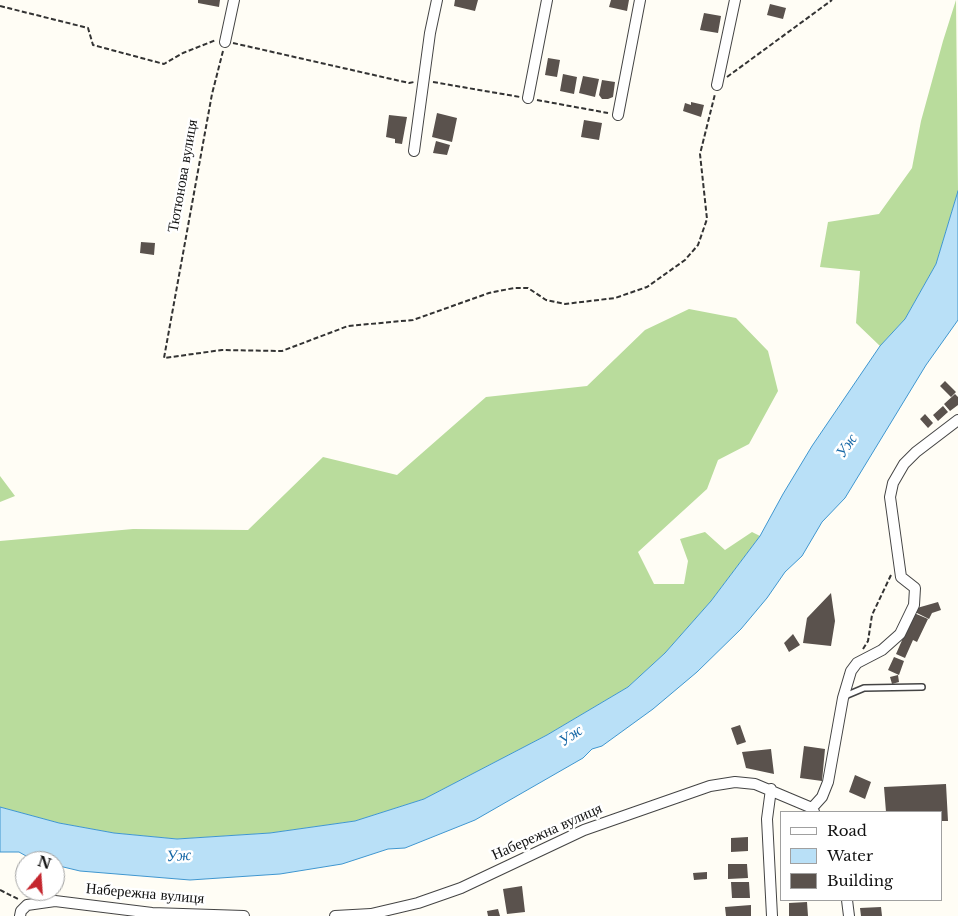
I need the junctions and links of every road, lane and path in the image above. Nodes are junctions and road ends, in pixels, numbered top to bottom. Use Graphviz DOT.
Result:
graph roads {
  1 [pos="234,0"];
  2 [pos="437,0"];
  3 [pos="546,0"];
  4 [pos="640,0"];
  5 [pos="735,0"];
  6 [pos="832,0"];
  7 [pos="0,6"];
  8 [pos="225,42"];
  9 [pos="424,81"];
  10 [pos="717,85"];
  11 [pos="528,98"];
  12 [pos="618,115"];
  13 [pos="414,152"];
  14 [pos="958,420"];
  15 [pos="892,572"];
  16 [pos="857,663"];
  17 [pos="922,687"];
  18 [pos="843,698"];
  19 [pos="771,789"];
  20 [pos="813,810"];
  21 [pos="0,890"];
  22 [pos="847,901"];
  23 [pos="27,906"];
  24 [pos="20,916"];
  25 [pos="244,916"];
  26 [pos="335,916"];
  27 [pos="772,916"];
  28 [pos="849,916"];
  1 -- 8 [label="street"];
  2 -- 9 [label="street"];
  3 -- 11 [label="street"];
  4 -- 12 [label="street"];
  5 -- 10 [label="street"];
  6 -- 10 [label="path"];
  7 -- 8 [label="path"];
  8 -- 9 [label="path"];
  8 -- 10 [label="path, Тютюнова вулиця"];
  9 -- 11 [label="path"];
  9 -- 13 [label="street"];
  11 -- 12 [label="path"];
  14 -- 16 [label="street"];
  15 -- 16 [label="path"];
  16 -- 18 [label="street"];
  17 -- 18 [label="lane"];
  18 -- 20 [label="street"];
  19 -- 20 [label="street, Набережна вулиця"];
  19 -- 26 [label="street, Набережна вулиця"];
  19 -- 27 [label="street"];
  21 -- 23 [label="path"];
  22 -- 28 [label="street"];
  23 -- 24 [label="street"];
  23 -- 25 [label="street, Набережна вулиця"];
}
